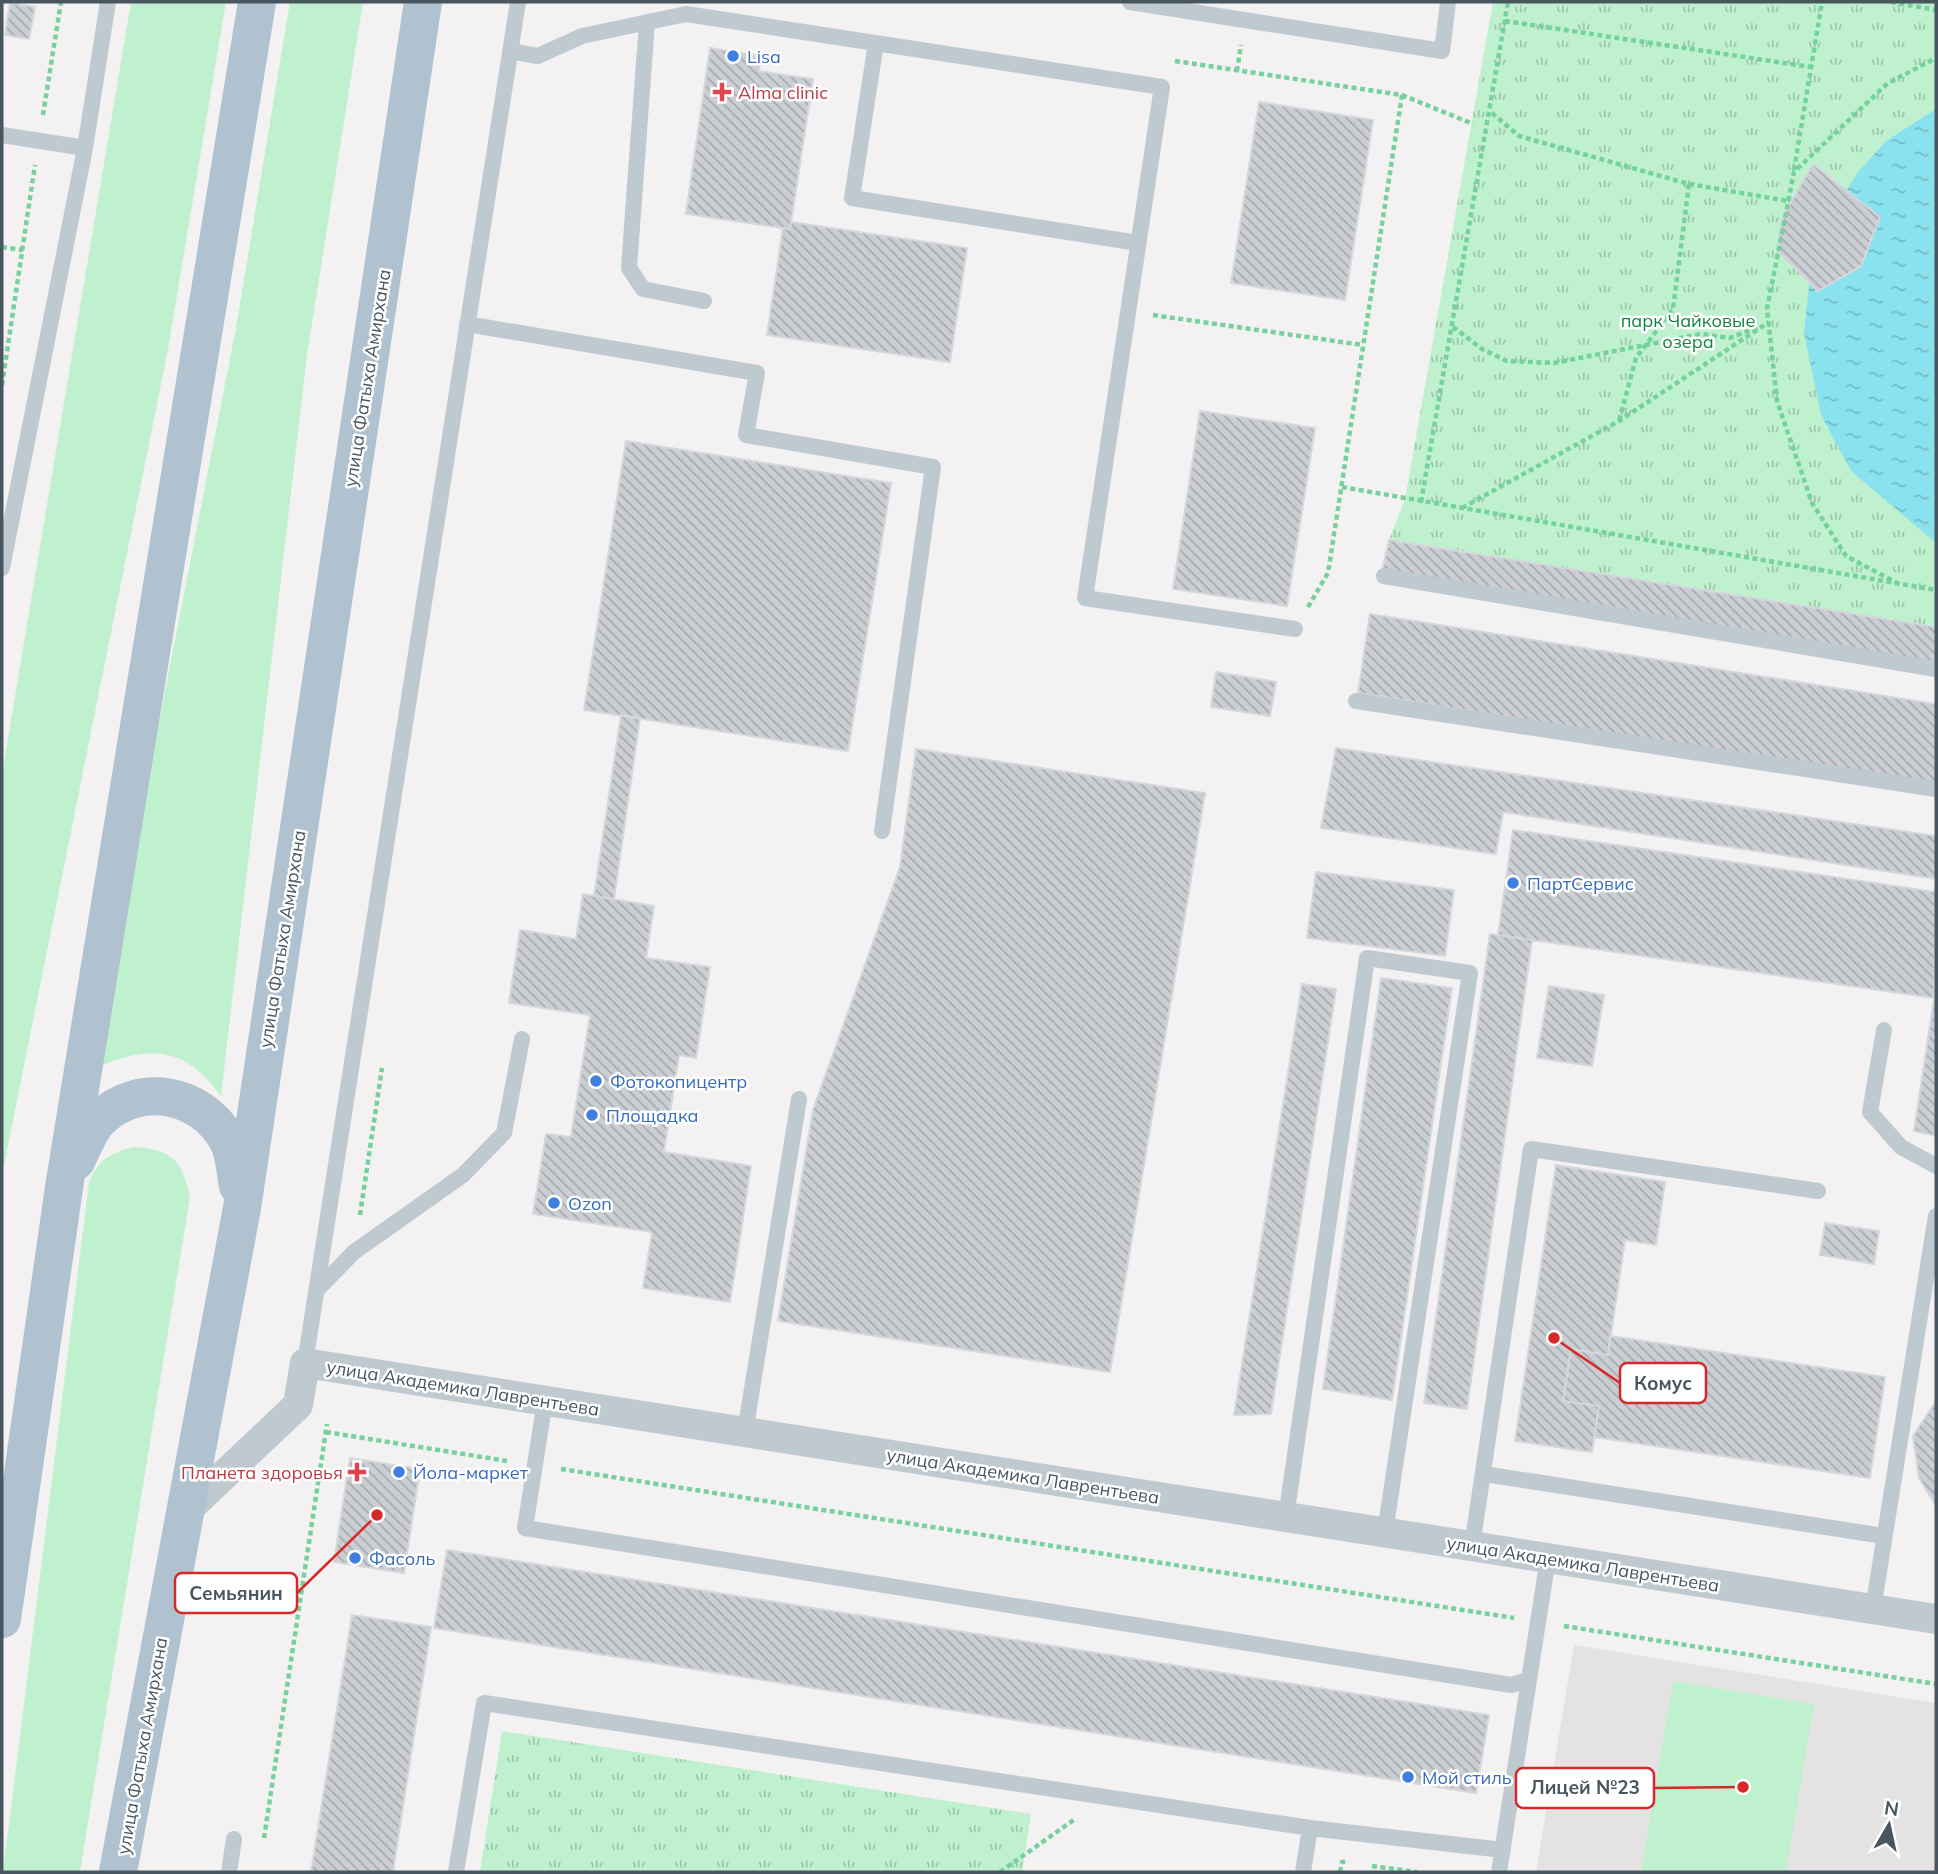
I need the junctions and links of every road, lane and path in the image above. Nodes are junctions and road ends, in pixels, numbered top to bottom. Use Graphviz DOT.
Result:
graph roads {
  1 [pos="61,2"];
  2 [pos="108,2"];
  3 [pos="257,2"];
  4 [pos="424,2"];
  5 [pos="517,2"];
  6 [pos="1130,2"];
  7 [pos="1448,2"];
  8 [pos="1508,2"];
  9 [pos="1822,2"];
  10 [pos="1891,2"];
  11 [pos="1936,10"];
  12 [pos="1505,21"];
  13 [pos="647,22"];
  14 [pos="876,43"];
  15 [pos="510,51"];
  16 [pos="1936,58"];
  17 [pos="1811,67"];
  18 [pos="1162,87"];
  19 [pos="1402,96"];
  20 [pos="1491,112"];
  21 [pos="1472,124"];
  22 [pos="2,135"];
  23 [pos="39,141"];
  24 [pos="85,148"];
  25 [pos="1794,172"];
  26 [pos="1689,184"];
  27 [pos="1788,201"];
  28 [pos="1138,243"];
  29 [pos="2,247"];
  30 [pos="23,250"];
  31 [pos="704,302"];
  32 [pos="1128,311"];
  33 [pos="1769,323"];
  34 [pos="467,324"];
  35 [pos="1453,326"];
  36 [pos="1363,345"];
  37 [pos="1644,347"];
  38 [pos="2,386"];
  39 [pos="1619,421"];
  40 [pos="1342,487"];
  41 [pos="1421,502"];
  42 [pos="1461,509"];
  43 [pos="2,568"];
  44 [pos="1384,576"];
  45 [pos="1899,584"];
  46 [pos="1936,590"];
  47 [pos="1295,629"];
  48 [pos="1936,669"];
  49 [pos="1356,701"];
  50 [pos="1936,789"];
  51 [pos="882,831"];
  52 [pos="1884,1030"];
  53 [pos="522,1039"];
  54 [pos="799,1099"];
  55 [pos="1936,1166"];
  56 [pos="65,1181"];
  57 [pos="1818,1191"];
  58 [pos="242,1208"];
  59 [pos="1936,1216"];
  60 [pos="316,1291"];
  61 [pos="305,1363"];
  62 [pos="545,1401"];
  63 [pos="745,1432"];
  64 [pos="534,1465"];
  65 [pos="1484,1474"];
  66 [pos="185,1512"];
  67 [pos="2,1516"];
  68 [pos="1286,1517"];
  69 [pos="1385,1532"];
  70 [pos="1885,1536"];
  71 [pos="1472,1546"];
  72 [pos="11,1558"];
  73 [pos="1548,1558"];
  74 [pos="1873,1609"];
  75 [pos="2,1619"];
  76 [pos="1936,1619"];
  77 [pos="1537,1622"];
  78 [pos="1528,1680"];
  79 [pos="1936,1685"];
  80 [pos="1107,1797"];
  81 [pos="1310,1828"];
  82 [pos="234,1839"];
  83 [pos="262,1845"];
  84 [pos="1503,1850"];
  85 [pos="1355,1863"];
  86 [pos="1367,1865"];
  87 [pos="118,1872"];
  88 [pos="229,1872"];
  89 [pos="456,1872"];
  90 [pos="1000,1872"];
  91 [pos="1303,1872"];
  92 [pos="1340,1872"];
  93 [pos="1417,1872"];
  94 [pos="1499,1872"];
  1 -- 23 [label="path"];
  2 -- 24 [label="lane"];
  3 -- 56 [label="main road"];
  4 -- 58 [label="main road, улица Фатыха Амирхана"];
  5 -- 15 [label="lane"];
  6 -- 7 [label="lane"];
  8 -- 12 [label="path"];
  9 -- 17 [label="path"];
  10 -- 11 [label="path"];
  12 -- 17 [label="path"];
  12 -- 20 [label="path"];
  13 -- 14 [label="lane"];
  13 -- 15 [label="lane"];
  13 -- 31 [label="lane"];
  14 -- 18 [label="lane"];
  14 -- 28 [label="lane"];
  15 -- 34 [label="lane"];
  16 -- 25 [label="path"];
  17 -- 25 [label="path"];
  18 -- 19 [label="path"];
  18 -- 28 [label="lane"];
  19 -- 21 [label="path"];
  19 -- 36 [label="path"];
  20 -- 26 [label="path"];
  20 -- 35 [label="path"];
  22 -- 23 [label="lane"];
  23 -- 24 [label="lane"];
  23 -- 30 [label="path"];
  24 -- 43 [label="lane"];
  25 -- 27 [label="path"];
  26 -- 27 [label="path"];
  26 -- 37 [label="path"];
  27 -- 33 [label="path"];
  28 -- 32 [label="lane"];
  29 -- 30 [label="path"];
  30 -- 38 [label="path"];
  32 -- 36 [label="path"];
  32 -- 47 [label="lane"];
  33 -- 37 [label="path"];
  33 -- 39 [label="path"];
  33 -- 45 [label="path"];
  34 -- 51 [label="lane"];
  34 -- 60 [label="lane"];
  35 -- 37 [label="path"];
  35 -- 41 [label="path"];
  36 -- 40 [label="path"];
  37 -- 39 [label="path"];
  39 -- 42 [label="path"];
  40 -- 41 [label="path"];
  40 -- 47 [label="path"];
  41 -- 42 [label="path"];
  42 -- 45 [label="path"];
  44 -- 48 [label="lane"];
  45 -- 46 [label="path"];
  49 -- 50 [label="lane"];
  52 -- 55 [label="lane"];
  53 -- 60 [label="lane"];
  54 -- 63 [label="lane"];
  56 -- 58 [label="main road"];
  56 -- 72 [label="main road"];
  57 -- 65 [label="lane"];
  58 -- 66 [label="main road, улица Фатыха Амирхана"];
  59 -- 70 [label="lane"];
  60 -- 61 [label="lane"];
  61 -- 62 [label="street, улица Академика Лаврентьева"];
  61 -- 66 [label="street, улица Академика Лаврентьева"];
  62 -- 63 [label="street, улица Академика Лаврентьева"];
  62 -- 64 [label="lane"];
  63 -- 68 [label="street, улица Академика Лаврентьева"];
  64 -- 77 [label="path"];
  64 -- 78 [label="lane"];
  64 -- 83 [label="path"];
  65 -- 70 [label="lane"];
  65 -- 71 [label="lane"];
  66 -- 87 [label="main road, улица Фатыха Амирхана"];
  67 -- 72 [label="lane"];
  68 -- 69 [label="street, улица Академика Лаврентьева"];
  68 -- 69 [label="lane"];
  69 -- 71 [label="street, улица Академика Лаврентьева"];
  70 -- 74 [label="lane"];
  71 -- 73 [label="street, улица Академика Лаврентьева"];
  72 -- 75 [label="main road"];
  73 -- 74 [label="street, улица Академика Лаврентьева"];
  73 -- 77 [label="lane"];
  74 -- 76 [label="street, улица Академика Лаврентьева"];
  77 -- 78 [label="lane"];
  77 -- 79 [label="path"];
  78 -- 84 [label="lane"];
  80 -- 81 [label="lane"];
  80 -- 89 [label="lane"];
  80 -- 90 [label="path"];
  81 -- 84 [label="lane"];
  81 -- 91 [label="lane"];
  82 -- 88 [label="lane"];
  84 -- 94 [label="lane"];
  85 -- 92 [label="path"];
  86 -- 93 [label="path"];
}
